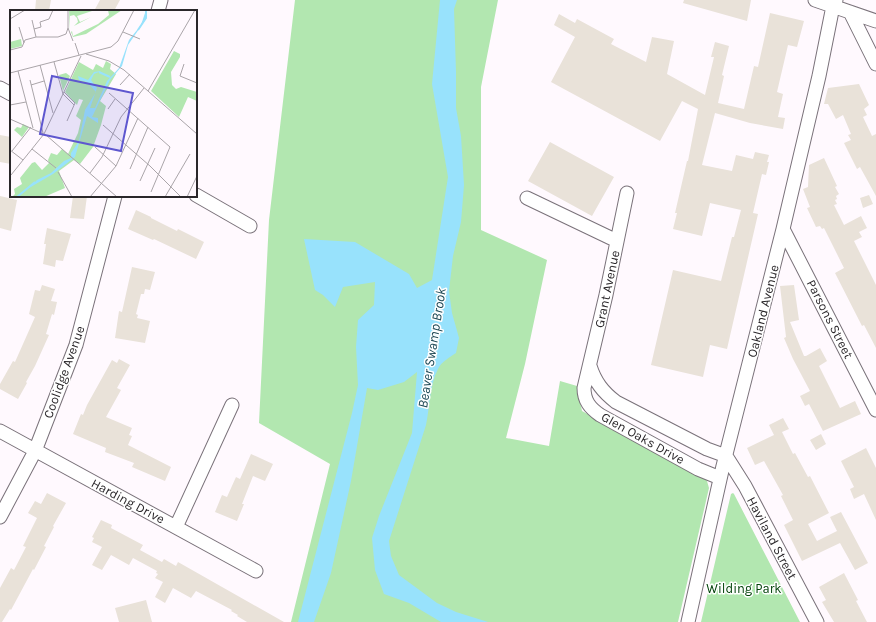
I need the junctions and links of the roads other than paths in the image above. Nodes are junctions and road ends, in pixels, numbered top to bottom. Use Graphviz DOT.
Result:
graph roads {
  1 [pos="161,0"];
  2 [pos="815,0"];
  3 [pos="834,3"];
  4 [pos="158,10"];
  5 [pos="850,12"];
  6 [pos="876,21"];
  7 [pos="876,64"];
  8 [pos="0,88"];
  9 [pos="10,93"];
  10 [pos="627,193"];
  11 [pos="197,196"];
  12 [pos="115,197"];
  13 [pos="527,198"];
  14 [pos="250,226"];
  15 [pos="784,229"];
  16 [pos="617,241"];
  17 [pos="590,366"];
  18 [pos="585,384"];
  19 [pos="232,405"];
  20 [pos="876,410"];
  21 [pos="0,431"];
  22 [pos="35,451"];
  23 [pos="726,456"];
  24 [pos="720,478"];
  25 [pos="0,517"];
  26 [pos="176,527"];
  27 [pos="256,571"];
  28 [pos="688,622"];
  29 [pos="817,622"];
  1 -- 4 [label="street"];
  2 -- 3 [label="street"];
  3 -- 5 [label="street"];
  3 -- 15 [label="street, Oakland Avenue"];
  5 -- 6 [label="street"];
  5 -- 7 [label="street"];
  8 -- 9 [label="street"];
  10 -- 16 [label="street, Grant Avenue"];
  11 -- 14 [label="street"];
  12 -- 22 [label="street, Coolidge Avenue"];
  13 -- 16 [label="street"];
  15 -- 20 [label="street, Parsons Street"];
  15 -- 23 [label="street, Oakland Avenue"];
  16 -- 17 [label="street, Grant Avenue"];
  17 -- 18 [label="street, Grant Avenue"];
  17 -- 23 [label="street, Glen Oaks Drive"];
  18 -- 24 [label="street, Glen Oaks Drive"];
  19 -- 26 [label="street"];
  21 -- 22 [label="street, Harding Drive"];
  22 -- 25 [label="street, Coolidge Avenue"];
  22 -- 26 [label="street, Harding Drive"];
  23 -- 24 [label="street, Oakland Avenue"];
  23 -- 29 [label="street, Haviland Street"];
  24 -- 28 [label="street, Oakland Avenue"];
  26 -- 27 [label="street, Harding Drive"];
}
